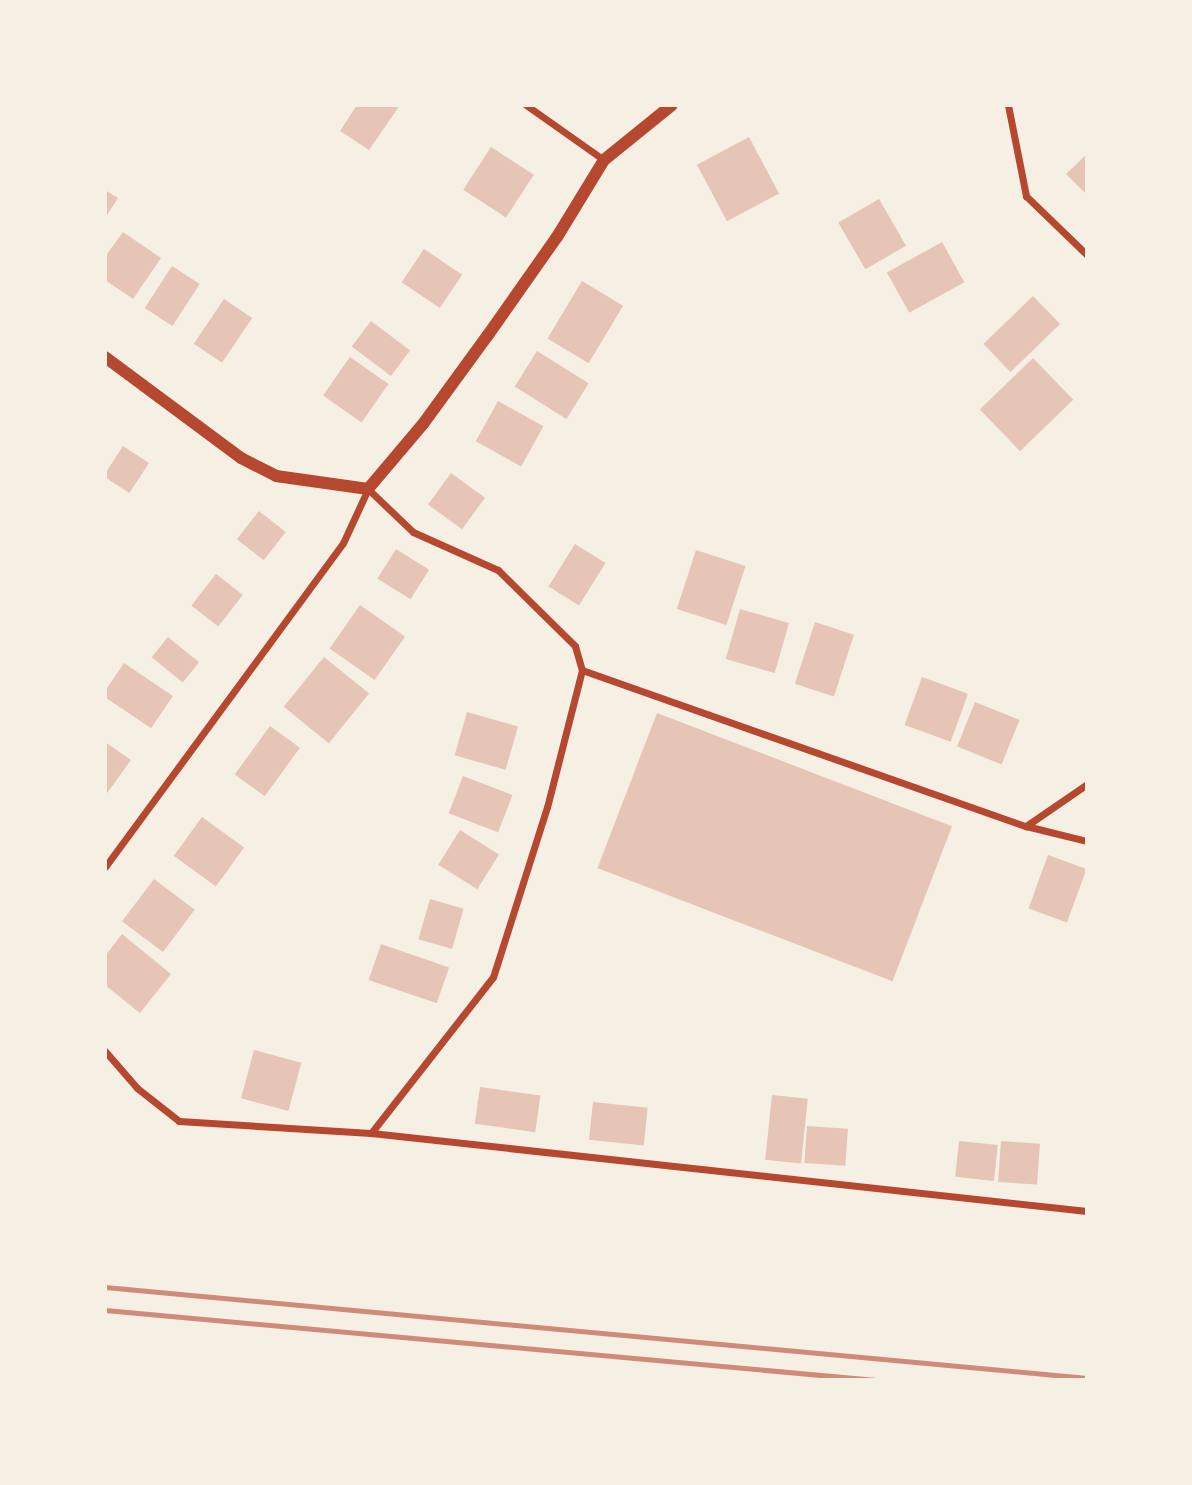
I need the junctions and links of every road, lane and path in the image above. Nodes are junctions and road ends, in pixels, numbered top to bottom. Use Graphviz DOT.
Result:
graph roads {
  1 [pos="526,105"];
  2 [pos="672,105"];
  3 [pos="1008,105"];
  4 [pos="604,160"];
  5 [pos="1087,255"];
  6 [pos="105,356"];
  7 [pos="368,489"];
  8 [pos="582,670"];
  9 [pos="1087,784"];
  10 [pos="1026,826"];
  11 [pos="1087,841"];
  12 [pos="105,867"];
  13 [pos="105,1051"];
  14 [pos="371,1133"];
  15 [pos="1087,1211"];
  1 -- 4 [label="street"];
  2 -- 4 [label="street"];
  3 -- 5 [label="street"];
  4 -- 7 [label="street"];
  6 -- 7 [label="street"];
  7 -- 8 [label="street"];
  7 -- 12 [label="street"];
  8 -- 10 [label="street"];
  8 -- 14 [label="street"];
  9 -- 10 [label="street"];
  10 -- 11 [label="street"];
  13 -- 14 [label="street"];
  14 -- 15 [label="street"];
}
